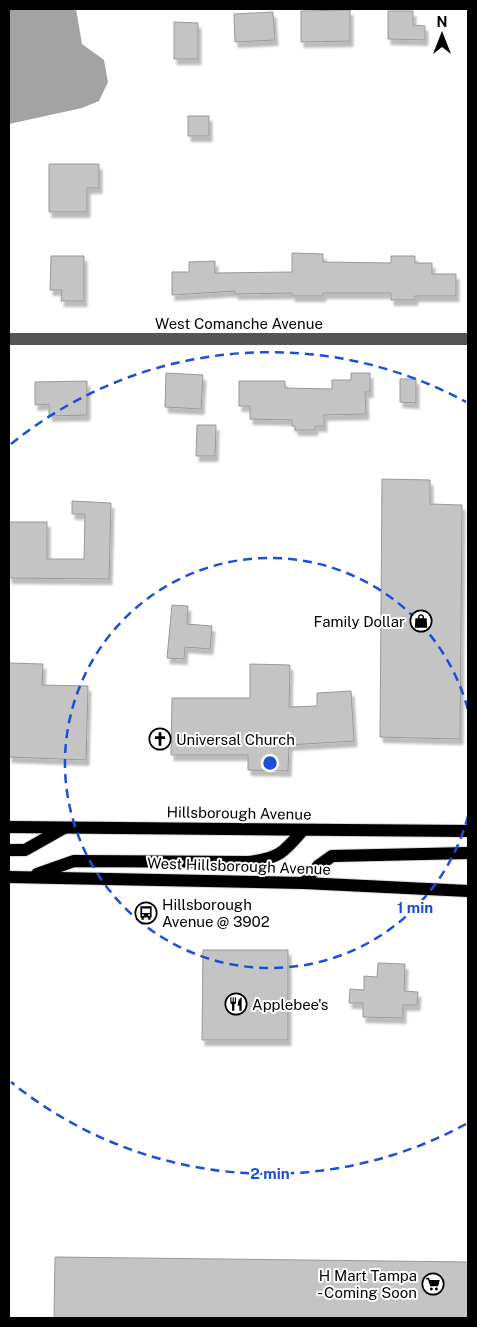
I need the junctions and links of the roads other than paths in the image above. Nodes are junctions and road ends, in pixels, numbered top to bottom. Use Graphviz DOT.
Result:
graph roads {
  1 [pos="9,339"];
  2 [pos="468,340"];
  3 [pos="9,827"];
  4 [pos="64,828"];
  5 [pos="304,830"];
  6 [pos="468,831"];
  7 [pos="9,850"];
  8 [pos="468,853"];
  9 [pos="9,877"];
  10 [pos="27,877"];
  11 [pos="304,883"];
  12 [pos="468,891"];
  1 -- 2 [label="street, West Comanche Avenue"];
  3 -- 4 [label="main road, Hillsborough Avenue"];
  4 -- 5 [label="main road, Hillsborough Avenue"];
  4 -- 7 [label="main road"];
  5 -- 6 [label="main road, Hillsborough Avenue"];
  5 -- 10 [label="main road"];
  8 -- 11 [label="main road"];
  9 -- 10 [label="main road, West Hillsborough Avenue"];
  10 -- 11 [label="main road, West Hillsborough Avenue"];
  11 -- 12 [label="main road, West Hillsborough Avenue"];
}
